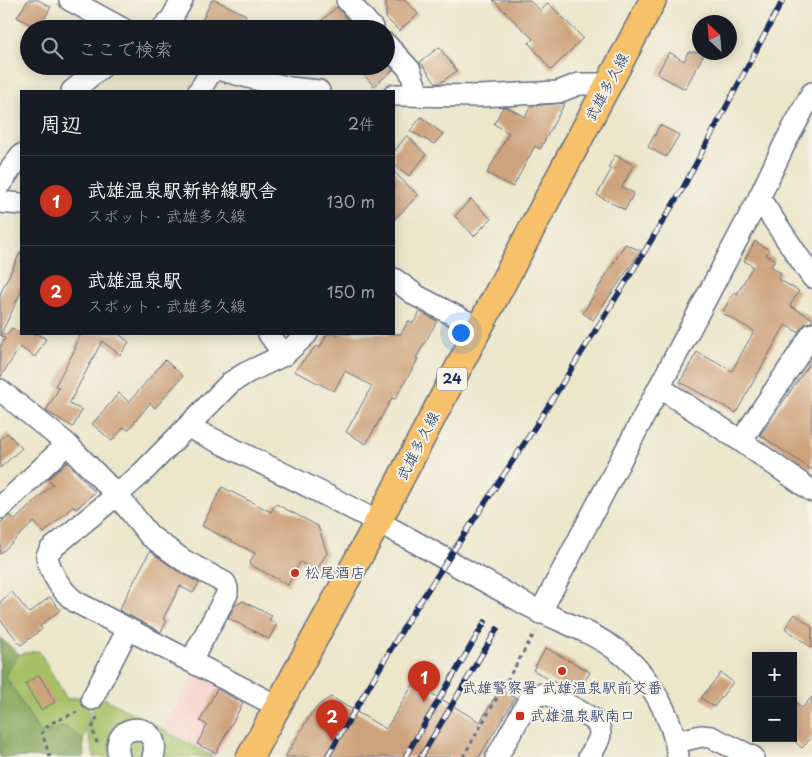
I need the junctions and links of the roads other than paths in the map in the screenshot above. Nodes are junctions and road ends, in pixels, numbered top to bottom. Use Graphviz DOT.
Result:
graph roads {
  1 [pos="70,0"];
  2 [pos="182,0"];
  3 [pos="347,0"];
  4 [pos="654,0"];
  5 [pos="107,20"];
  6 [pos="170,20"];
  7 [pos="365,20"];
  8 [pos="395,54"];
  9 [pos="92,75"];
  10 [pos="206,75"];
  11 [pos="237,75"];
  12 [pos="609,84"];
  13 [pos="73,90"];
  14 [pos="199,90"];
  15 [pos="309,90"];
  16 [pos="812,93"];
  17 [pos="395,95"];
  18 [pos="418,95"];
  19 [pos="20,156"];
  20 [pos="0,184"];
  21 [pos="759,198"];
  22 [pos="0,202"];
  23 [pos="20,204"];
  24 [pos="812,278"];
  25 [pos="395,280"];
  26 [pos="479,328"];
  27 [pos="812,334"];
  28 [pos="270,335"];
  29 [pos="306,335"];
  30 [pos="284,355"];
  31 [pos="659,387"];
  32 [pos="3,398"];
  33 [pos="188,427"];
  34 [pos="740,441"];
  35 [pos="67,444"];
  36 [pos="812,491"];
  37 [pos="117,495"];
  38 [pos="1,505"];
  39 [pos="378,522"];
  40 [pos="538,622"];
  41 [pos="128,629"];
  42 [pos="191,661"];
  43 [pos="92,699"];
  44 [pos="277,706"];
  45 [pos="677,750"];
  46 [pos="109,754"];
  47 [pos="153,757"];
  48 [pos="250,757"];
  49 [pos="497,757"];
  50 [pos="589,757"];
  51 [pos="753,757"];
  1 -- 5 [label="street"];
  2 -- 6 [label="street"];
  3 -- 7 [label="street"];
  4 -- 12 [label="main road, 武雄多久線 / 24"];
  8 -- 18 [label="street"];
  9 -- 13 [label="street"];
  10 -- 14 [label="street"];
  11 -- 15 [label="street"];
  12 -- 18 [label="street"];
  12 -- 26 [label="main road, 武雄多久線 / 24"];
  16 -- 21 [label="street"];
  17 -- 18 [label="street"];
  19 -- 20 [label="street"];
  21 -- 24 [label="street"];
  21 -- 31 [label="street"];
  22 -- 23 [label="street"];
  25 -- 26 [label="street"];
  26 -- 39 [label="main road, 武雄多久線 / 24"];
  27 -- 34 [label="street"];
  28 -- 30 [label="street"];
  29 -- 30 [label="street"];
  30 -- 33 [label="street"];
  31 -- 34 [label="street"];
  31 -- 40 [label="street"];
  32 -- 35 [label="street"];
  33 -- 37 [label="street"];
  33 -- 39 [label="street"];
  34 -- 36 [label="street"];
  35 -- 37 [label="street"];
  35 -- 38 [label="street"];
  37 -- 41 [label="street"];
  37 -- 42 [label="street"];
  39 -- 40 [label="street"];
  39 -- 44 [label="main road, 武雄多久線 / 24"];
  40 -- 45 [label="street"];
  41 -- 42 [label="street"];
  41 -- 43 [label="street"];
  42 -- 44 [label="street"];
  44 -- 48 [label="main road, 武雄多久線 / 24"];
  45 -- 51 [label="street"];
  46 -- 47 [label="street"];
  49 -- 50 [label="street"];
}
